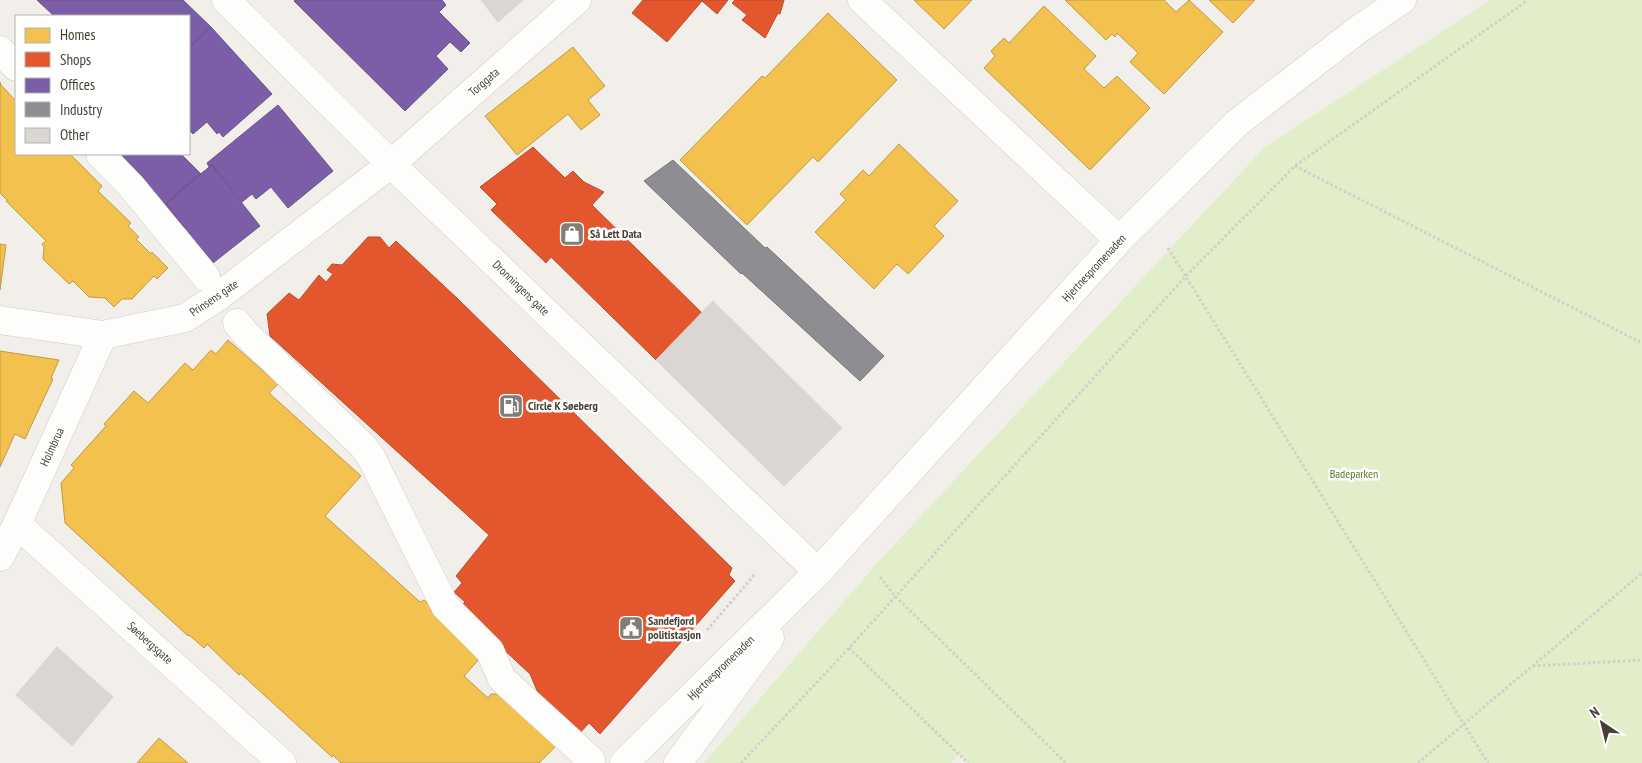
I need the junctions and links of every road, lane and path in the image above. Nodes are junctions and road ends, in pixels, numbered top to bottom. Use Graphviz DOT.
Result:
graph roads {
  1 [pos="226,0"];
  2 [pos="577,0"];
  3 [pos="862,0"];
  4 [pos="1402,0"];
  5 [pos="1528,0"];
  6 [pos="0,50"];
  7 [pos="15,66"];
  8 [pos="101,155"];
  9 [pos="391,164"];
  10 [pos="1295,166"];
  11 [pos="1119,240"];
  12 [pos="1168,248"];
  13 [pos="1186,276"];
  14 [pos="206,277"];
  15 [pos="0,320"];
  16 [pos="237,323"];
  17 [pos="104,335"];
  18 [pos="1642,343"];
  19 [pos="17,524"];
  20 [pos="0,557"];
  21 [pos="818,572"];
  22 [pos="1642,573"];
  23 [pos="880,577"];
  24 [pos="895,596"];
  25 [pos="849,648"];
  26 [pos="1642,660"];
  27 [pos="1532,666"];
  28 [pos="1463,724"];
  29 [pos="591,760"];
  30 [pos="282,763"];
  31 [pos="624,763"];
  32 [pos="678,763"];
  33 [pos="741,763"];
  34 [pos="968,763"];
  35 [pos="1066,763"];
  36 [pos="1418,763"];
  37 [pos="1488,763"];
  1 -- 9 [label="street, Dronningens gate"];
  2 -- 9 [label="street, Torggata"];
  3 -- 11 [label="street"];
  4 -- 11 [label="street, Hjertnespromenaden"];
  5 -- 10 [label="path"];
  6 -- 7 [label="street"];
  8 -- 14 [label="street"];
  9 -- 17 [label="street, Prinsens gate"];
  9 -- 21 [label="street, Dronningens gate"];
  10 -- 13 [label="path"];
  10 -- 18 [label="path"];
  11 -- 21 [label="street, Hjertnespromenaden"];
  12 -- 13 [label="path"];
  13 -- 24 [label="path"];
  13 -- 28 [label="path"];
  15 -- 17 [label="street, Prinsens gate"];
  16 -- 29 [label="street"];
  17 -- 19 [label="street, Holmbrua"];
  19 -- 20 [label="street, Holmbrua"];
  19 -- 30 [label="street, Søebergsgate"];
  21 -- 31 [label="street, Hjertnespromenaden"];
  21 -- 32 [label="street, Hjertnespromenaden"];
  22 -- 27 [label="path"];
  23 -- 24 [label="path"];
  24 -- 25 [label="path"];
  24 -- 35 [label="path"];
  25 -- 33 [label="path"];
  25 -- 34 [label="path"];
  26 -- 27 [label="path"];
  27 -- 28 [label="path"];
  28 -- 36 [label="path"];
  28 -- 37 [label="path"];
}
